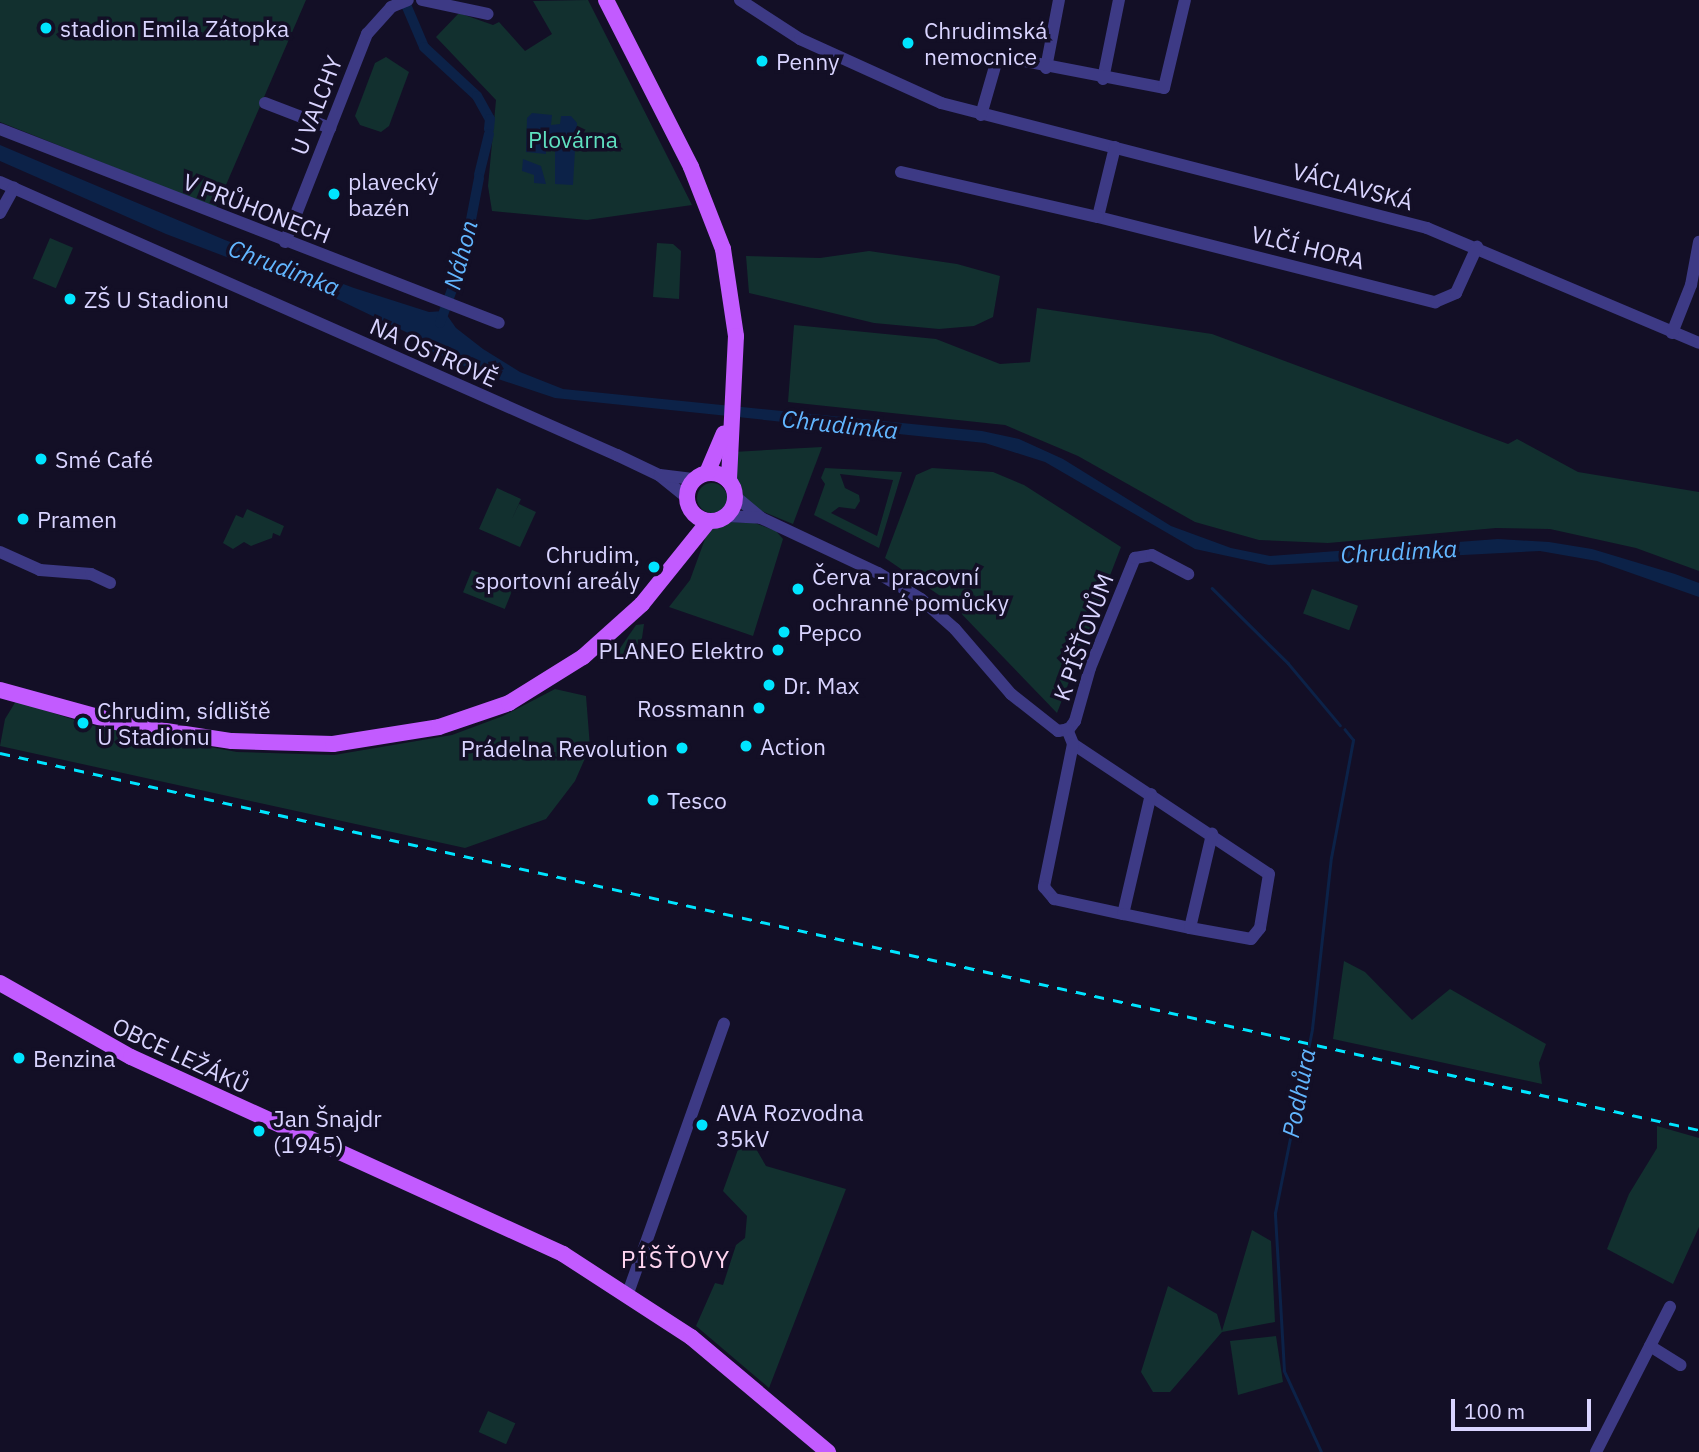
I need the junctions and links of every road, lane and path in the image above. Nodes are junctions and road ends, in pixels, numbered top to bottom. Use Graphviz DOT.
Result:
graph roads {
  1 [pos="408,0"];
  2 [pos="422,0"];
  3 [pos="596,0"];
  4 [pos="606,0"];
  5 [pos="740,0"];
  6 [pos="1059,0"];
  7 [pos="1119,0"];
  8 [pos="1185,0"];
  9 [pos="488,14"];
  10 [pos="1046,68"];
  11 [pos="1103,79"];
  12 [pos="265,103"];
  13 [pos="981,115"];
  14 [pos="330,128"];
  15 [pos="0,129"];
  16 [pos="1115,147"];
  17 [pos="901,172"];
  18 [pos="0,182"];
  19 [pos="15,188"];
  20 [pos="0,213"];
  21 [pos="1098,217"];
  22 [pos="285,242"];
  23 [pos="1699,242"];
  24 [pos="1477,247"];
  25 [pos="729,274"];
  26 [pos="1696,275"];
  27 [pos="499,323"];
  28 [pos="1672,333"];
  29 [pos="1699,343"];
  30 [pos="727,438"];
  31 [pos="659,475"];
  32 [pos="701,476"];
  33 [pos="732,489"];
  34 [pos="688,504"];
  35 [pos="727,516"];
  36 [pos="761,518"];
  37 [pos="708,522"];
  38 [pos="0,552"];
  39 [pos="674,561"];
  40 [pos="1188,574"];
  41 [pos="110,583"];
  42 [pos="0,690"];
  43 [pos="1068,729"];
  44 [pos="1073,744"];
  45 [pos="1151,794"];
  46 [pos="1212,834"];
  47 [pos="1123,914"];
  48 [pos="1189,928"];
  49 [pos="0,983"];
  50 [pos="724,1024"];
  51 [pos="628,1293"];
  52 [pos="1670,1307"];
  53 [pos="1650,1346"];
  54 [pos="1681,1365"];
  55 [pos="828,1452"];
  56 [pos="1596,1452"];
  1 -- 14 [label="street, U VALCHY"];
  2 -- 9 [label="street"];
  3 -- 25 [label="main road"];
  4 -- 25 [label="main road"];
  5 -- 13 [label="street, VÁCLAVSKÁ"];
  6 -- 10 [label="street"];
  7 -- 11 [label="street"];
  8 -- 11 [label="street"];
  10 -- 11 [label="street"];
  10 -- 13 [label="street"];
  12 -- 14 [label="street"];
  13 -- 16 [label="street, VÁCLAVSKÁ"];
  14 -- 22 [label="street, U VALCHY"];
  15 -- 22 [label="street, V PRŮHONECH"];
  16 -- 21 [label="street"];
  16 -- 24 [label="street, VÁCLAVSKÁ"];
  17 -- 21 [label="street, VLČÍ HORA"];
  18 -- 19 [label="street, NA OSTROVĚ"];
  19 -- 20 [label="street"];
  19 -- 31 [label="street, NA OSTROVĚ"];
  21 -- 24 [label="street, VLČÍ HORA"];
  22 -- 27 [label="street, V PRŮHONECH"];
  23 -- 26 [label="street"];
  24 -- 28 [label="street, VÁCLAVSKÁ"];
  25 -- 30 [label="main road"];
  26 -- 28 [label="street"];
  28 -- 29 [label="street, VÁCLAVSKÁ"];
  30 -- 32 [label="main road"];
  30 -- 33 [label="main road"];
  31 -- 32 [label="street, NA OSTROVĚ"];
  31 -- 34 [label="street, NA OSTROVĚ"];
  32 -- 33 [label="main road"];
  32 -- 34 [label="main road"];
  33 -- 35 [label="main road"];
  33 -- 36 [label="street"];
  34 -- 37 [label="main road"];
  34 -- 39 [label="main road"];
  35 -- 36 [label="street"];
  35 -- 37 [label="main road"];
  36 -- 43 [label="street, K PÍŠŤOVŮM"];
  37 -- 39 [label="main road"];
  38 -- 41 [label="street"];
  39 -- 42 [label="main road"];
  40 -- 43 [label="street, K PÍŠŤOVŮM"];
  43 -- 44 [label="street"];
  44 -- 45 [label="street"];
  44 -- 47 [label="street"];
  45 -- 46 [label="street"];
  45 -- 47 [label="street"];
  46 -- 48 [label="street"];
  46 -- 48 [label="street"];
  47 -- 48 [label="street"];
  49 -- 51 [label="main road, OBCE LEŽÁKŮ"];
  50 -- 51 [label="street"];
  51 -- 55 [label="main road, OBCE LEŽÁKŮ"];
  52 -- 53 [label="street"];
  53 -- 54 [label="street"];
  53 -- 56 [label="street"];
}
